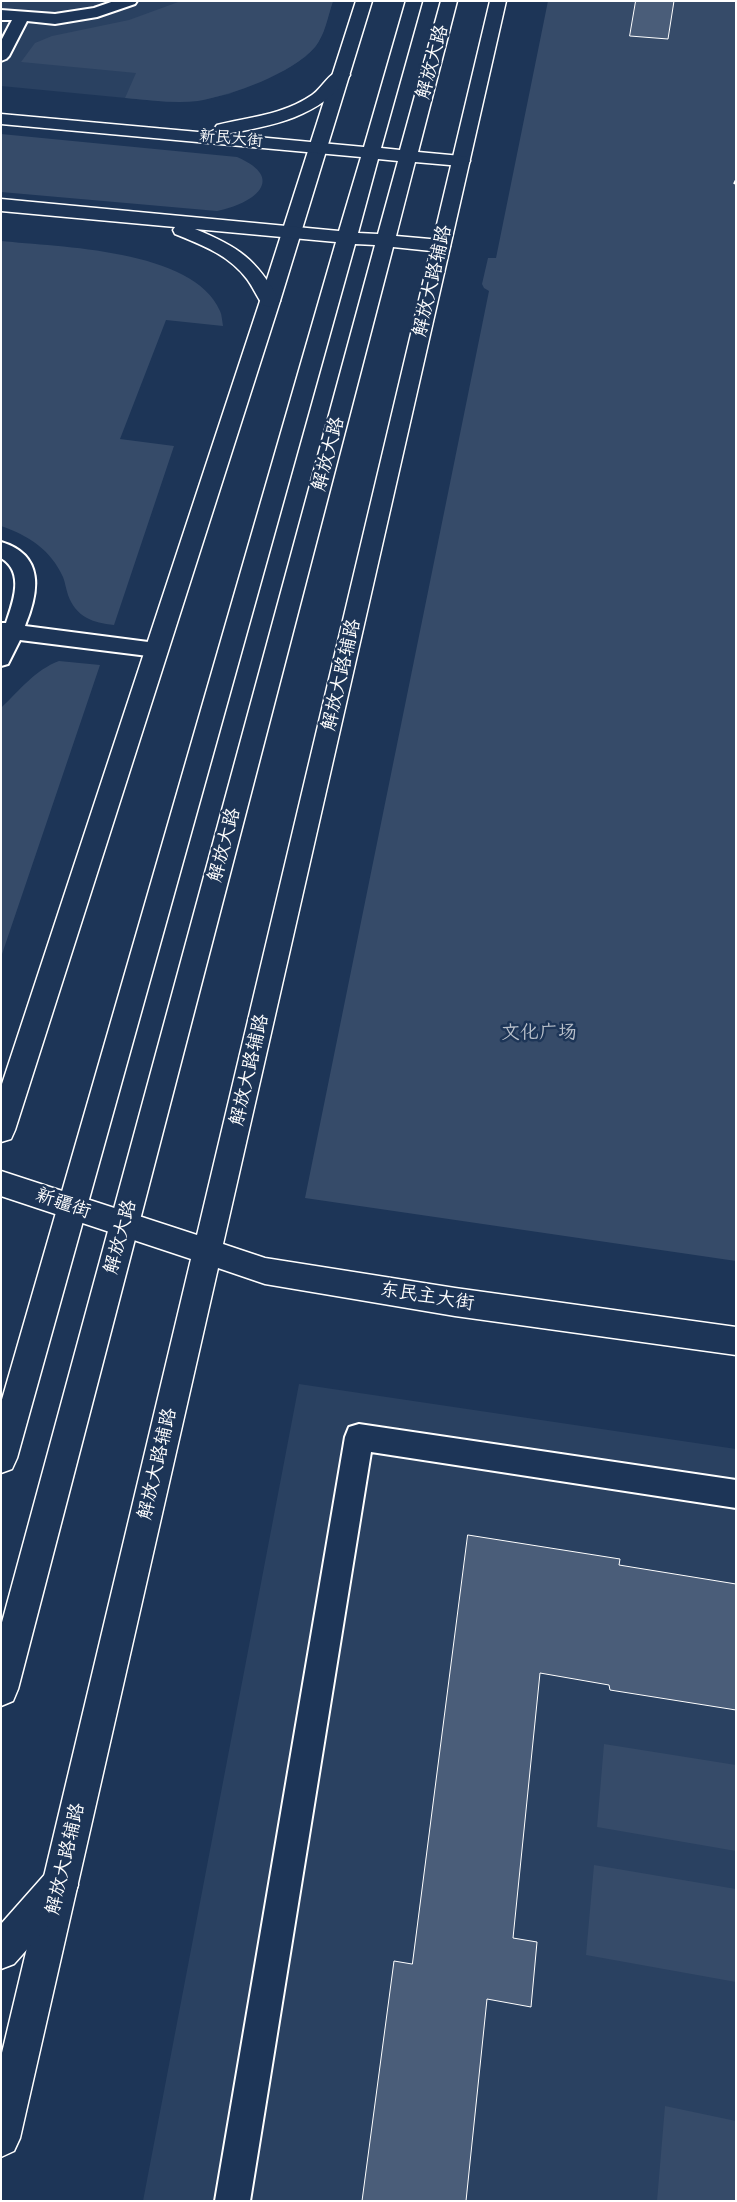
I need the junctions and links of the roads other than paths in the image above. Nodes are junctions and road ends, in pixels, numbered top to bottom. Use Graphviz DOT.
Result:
graph roads {
  1 [pos="130,1"];
  2 [pos="364,1"];
  3 [pos="414,1"];
  4 [pos="449,1"];
  5 [pos="498,1"];
  6 [pos="1,15"];
  7 [pos="22,16"];
  8 [pos="1,56"];
  9 [pos="341,75"];
  10 [pos="1,119"];
  11 [pos="185,135"];
  12 [pos="318,147"];
  13 [pos="371,152"];
  14 [pos="408,156"];
  15 [pos="461,161"];
  16 [pos="1,205"];
  17 [pos="158,220"];
  18 [pos="291,232"];
  19 [pos="347,237"];
  20 [pos="386,240"];
  21 [pos="442,246"];
  22 [pos="270,301"];
  23 [pos="1,549"];
  24 [pos="7,631"];
  25 [pos="156,650"];
  26 [pos="1,659"];
  27 [pos="1,1130"];
  28 [pos="1,1183"];
  29 [pos="72,1206"];
  30 [pos="124,1226"];
  31 [pos="208,1252"];
  32 [pos="736,1341"];
  33 [pos="1,1458"];
  34 [pos="736,1494"];
  35 [pos="1,1689"];
  36 [pos="60,1886"];
  37 [pos="1,1952"];
  38 [pos="1,2138"];
  39 [pos="232,2201"];
  1 -- 7 [label="lane"];
  2 -- 9 [label="main road"];
  3 -- 13 [label="main road, 解放大路"];
  4 -- 14 [label="main road, 解放大路"];
  5 -- 15 [label="main road, 解放大路辅路"];
  6 -- 7 [label="lane"];
  7 -- 8 [label="lane"];
  9 -- 11 [label="main road"];
  9 -- 12 [label="main road"];
  10 -- 11 [label="main road, 新民大街"];
  11 -- 12 [label="main road, 新民大街"];
  12 -- 13 [label="main road, 新民大街"];
  12 -- 18 [label="main road"];
  13 -- 14 [label="main road, 新民大街"];
  13 -- 19 [label="main road, 解放大路"];
  14 -- 15 [label="main road, 新民大街"];
  14 -- 20 [label="main road, 解放大路"];
  15 -- 21 [label="main road, 解放大路辅路"];
  16 -- 17 [label="main road"];
  17 -- 18 [label="main road"];
  17 -- 22 [label="main road"];
  18 -- 19 [label="main road"];
  18 -- 22 [label="main road"];
  19 -- 20 [label="main road"];
  19 -- 29 [label="main road, 解放大路"];
  20 -- 21 [label="main road"];
  20 -- 30 [label="main road, 解放大路"];
  21 -- 31 [label="main road, 解放大路辅路"];
  22 -- 25 [label="main road"];
  23 -- 24 [label="lane"];
  24 -- 25 [label="lane"];
  24 -- 26 [label="lane"];
  25 -- 27 [label="main road"];
  28 -- 29 [label="main road, 新疆街"];
  29 -- 30 [label="main road, 新疆街"];
  29 -- 33 [label="main road, 解放大路"];
  30 -- 31 [label="main road, 东民主大街"];
  30 -- 35 [label="main road, 解放大路"];
  31 -- 32 [label="main road, 东民主大街"];
  31 -- 36 [label="main road, 解放大路辅路"];
  34 -- 39 [label="lane"];
  36 -- 37 [label="main road"];
  36 -- 38 [label="main road, 解放大路辅路"];
}
